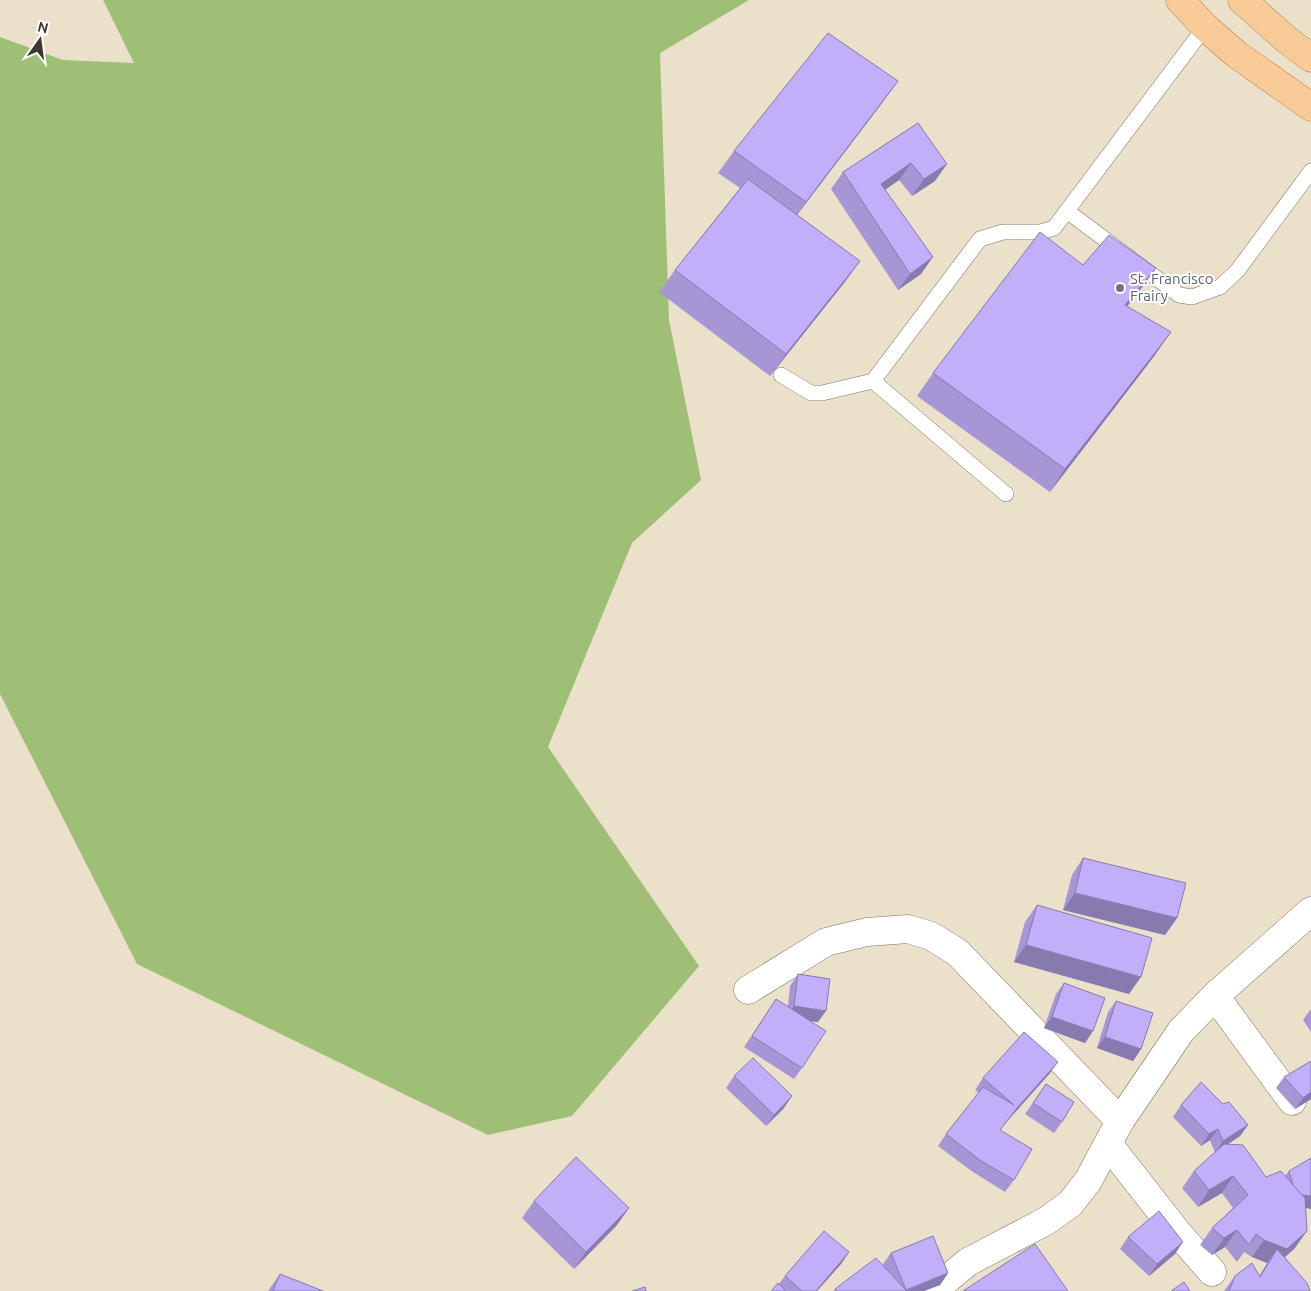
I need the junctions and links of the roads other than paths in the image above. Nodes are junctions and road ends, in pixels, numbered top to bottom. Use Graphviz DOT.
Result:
graph roads {
  1 [pos="1180,0"];
  2 [pos="1242,0"];
  3 [pos="1206,27"];
  4 [pos="1311,58"];
  5 [pos="1311,107"];
  6 [pos="1311,171"];
  7 [pos="1067,212"];
  8 [pos="781,375"];
  9 [pos="873,381"];
  10 [pos="1006,494"];
  11 [pos="1309,916"];
  12 [pos="748,990"];
  13 [pos="1215,996"];
  14 [pos="1292,1101"];
  15 [pos="1114,1132"];
  16 [pos="1212,1272"];
  17 [pos="927,1291"];
  1 -- 3 [label="main road"];
  2 -- 4 [label="main road"];
  3 -- 5 [label="main road"];
  3 -- 7 [label="lane"];
  6 -- 7 [label="lane"];
  7 -- 9 [label="lane"];
  8 -- 9 [label="lane"];
  9 -- 10 [label="lane"];
  11 -- 13 [label="street"];
  12 -- 15 [label="street"];
  13 -- 14 [label="street"];
  13 -- 15 [label="street"];
  15 -- 16 [label="street"];
  15 -- 17 [label="street"];
}
